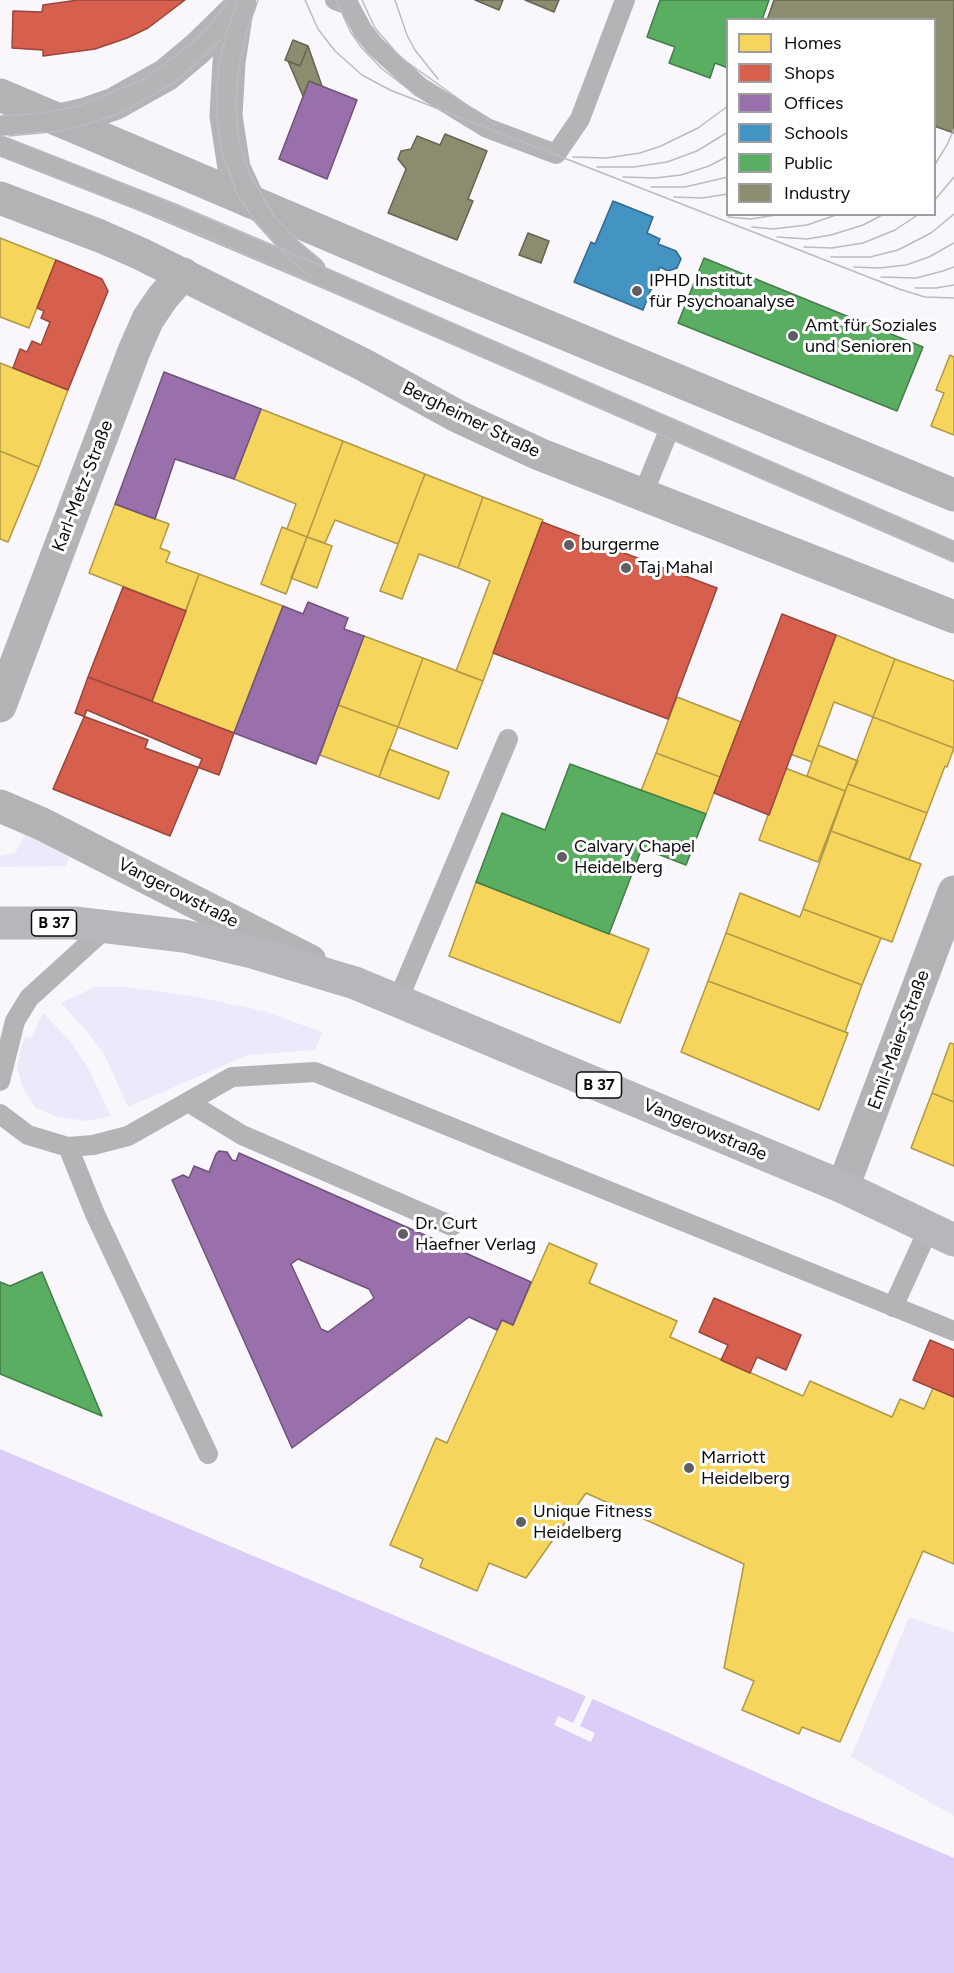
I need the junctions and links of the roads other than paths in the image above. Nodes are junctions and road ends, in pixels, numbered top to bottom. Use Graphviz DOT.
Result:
graph roads {
  1 [pos="335,0"];
  2 [pos="625,0"];
  3 [pos="239,5"];
  4 [pos="0,95"];
  5 [pos="59,120"];
  6 [pos="0,126"];
  7 [pos="0,146"];
  8 [pos="0,198"];
  9 [pos="249,201"];
  10 [pos="183,274"];
  11 [pos="349,289"];
  12 [pos="670,428"];
  13 [pos="643,494"];
  14 [pos="954,495"];
  15 [pos="954,552"];
  16 [pos="954,617"];
  17 [pos="0,706"];
  18 [pos="508,739"];
  19 [pos="0,806"];
  20 [pos="954,892"];
  21 [pos="0,923"];
  22 [pos="107,927"];
  23 [pos="355,983"];
  24 [pos="398,1000"];
  25 [pos="0,1081"];
  26 [pos="188,1102"];
  27 [pos="0,1114"];
  28 [pos="68,1147"];
  29 [pos="843,1187"];
  30 [pos="452,1226"];
  31 [pos="941,1234"];
  32 [pos="893,1307"];
  33 [pos="954,1331"];
  34 [pos="208,1454"];
  1 -- 2 [label="lane"];
  3 -- 5 [label="street"];
  3 -- 9 [label="street"];
  4 -- 5 [label="street"];
  5 -- 6 [label="lane"];
  5 -- 9 [label="street"];
  7 -- 11 [label="lane"];
  8 -- 10 [label="street, Bergheimer Straße"];
  9 -- 11 [label="lane"];
  9 -- 14 [label="street"];
  10 -- 13 [label="street, Bergheimer Straße"];
  10 -- 17 [label="street, Karl-Metz-Straße"];
  11 -- 12 [label="lane"];
  12 -- 13 [label="lane"];
  12 -- 15 [label="lane"];
  13 -- 16 [label="street, Bergheimer Straße"];
  18 -- 24 [label="lane"];
  19 -- 23 [label="street, Vangerowstraße"];
  20 -- 29 [label="street, Emil-Maier-Straße"];
  21 -- 22 [label="main road, Vangerowstraße / B 37"];
  22 -- 23 [label="main road, Vangerowstraße / B 37"];
  22 -- 25 [label="lane"];
  23 -- 24 [label="main road, Vangerowstraße / B 37"];
  24 -- 29 [label="main road, Vangerowstraße / B 37"];
  26 -- 28 [label="lane"];
  26 -- 30 [label="lane"];
  26 -- 32 [label="lane"];
  27 -- 28 [label="lane"];
  28 -- 34 [label="lane"];
  29 -- 31 [label="main road, Vangerowstraße / B 37"];
  31 -- 32 [label="lane"];
  32 -- 33 [label="lane"];
}
